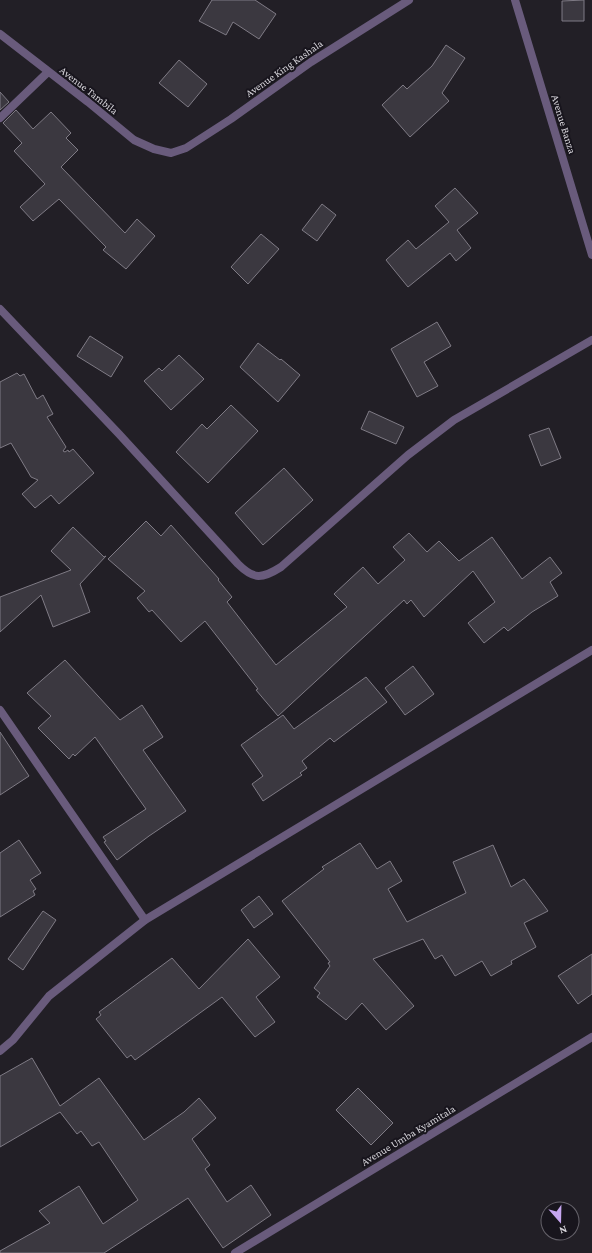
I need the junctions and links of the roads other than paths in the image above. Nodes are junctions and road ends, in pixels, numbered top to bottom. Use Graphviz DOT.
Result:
graph roads {
  1 [pos="409,0"];
  2 [pos="515,0"];
  3 [pos="0,34"];
  4 [pos="48,72"];
  5 [pos="0,118"];
  6 [pos="171,153"];
  7 [pos="592,255"];
  8 [pos="0,309"];
  9 [pos="592,340"];
  10 [pos="592,650"];
  11 [pos="0,710"];
  12 [pos="145,920"];
  13 [pos="592,1037"];
  14 [pos="0,1051"];
  15 [pos="235,1253"];
  1 -- 6 [label="street, Avenue King Kashala"];
  2 -- 7 [label="street, Avenue Banza"];
  3 -- 4 [label="street, Avenue Tambila"];
  4 -- 5 [label="street"];
  4 -- 6 [label="street, Avenue Tambila"];
  8 -- 9 [label="street"];
  10 -- 12 [label="street"];
  11 -- 12 [label="street"];
  12 -- 14 [label="street"];
  13 -- 15 [label="street, Avenue Umba Kyamitala"];
}
